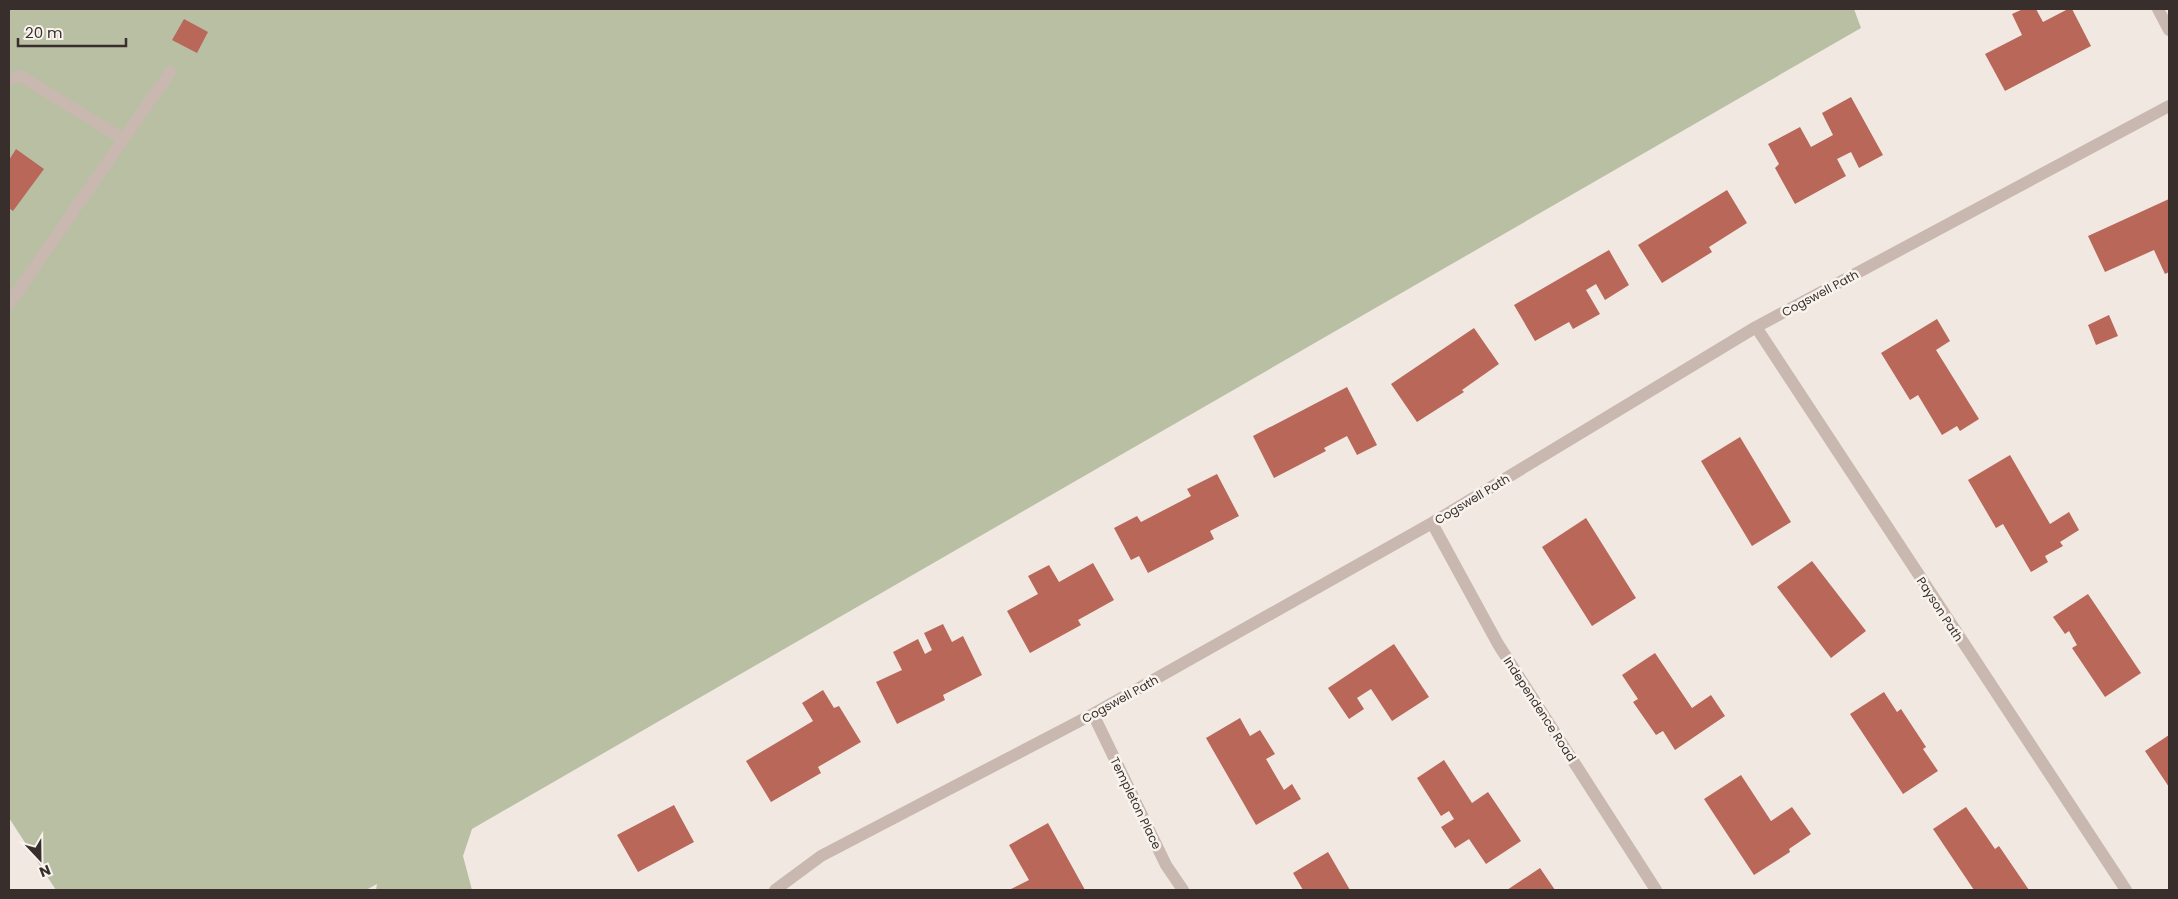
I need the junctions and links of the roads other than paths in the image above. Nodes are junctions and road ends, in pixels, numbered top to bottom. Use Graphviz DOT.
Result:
graph roads {
  1 [pos="2158,9"];
  2 [pos="2169,30"];
  3 [pos="170,72"];
  4 [pos="9,79"];
  5 [pos="2169,106"];
  6 [pos="123,139"];
  7 [pos="9,304"];
  8 [pos="1756,327"];
  9 [pos="1432,523"];
  10 [pos="1093,714"];
  11 [pos="781,888"];
  12 [pos="1182,890"];
  13 [pos="1656,890"];
  14 [pos="2126,890"];
  1 -- 2 [label="street"];
  3 -- 6 [label="street"];
  4 -- 6 [label="street"];
  5 -- 8 [label="street, Cogswell Path"];
  6 -- 7 [label="street"];
  8 -- 9 [label="street, Cogswell Path"];
  8 -- 14 [label="street, Payson Path"];
  9 -- 10 [label="street, Cogswell Path"];
  9 -- 13 [label="street, Independence Road"];
  10 -- 11 [label="street, Cogswell Path"];
  10 -- 12 [label="street, Templeton Place"];
}
